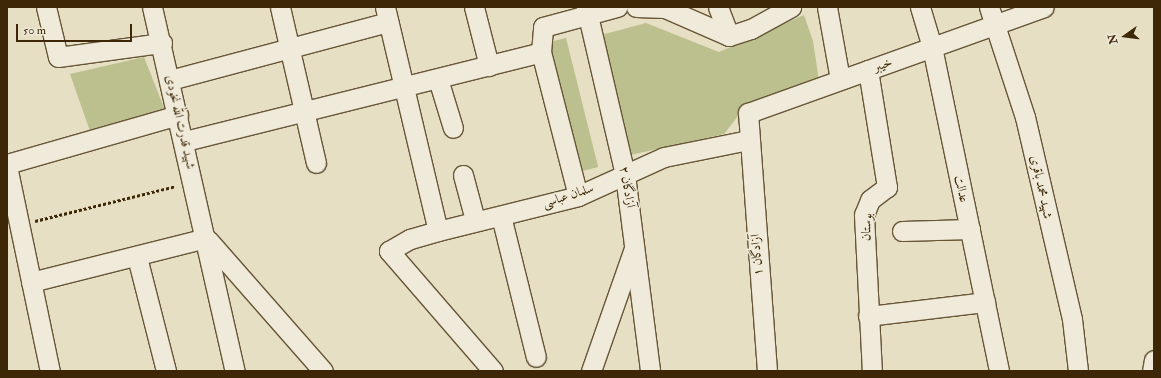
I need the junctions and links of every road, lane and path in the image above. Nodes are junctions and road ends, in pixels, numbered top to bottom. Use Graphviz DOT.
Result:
graph roads {
  1 [pos="46,7"];
  2 [pos="152,7"];
  3 [pos="280,7"];
  4 [pos="474,7"];
  5 [pos="617,7"];
  6 [pos="636,7"];
  7 [pos="718,7"];
  8 [pos="791,7"];
  9 [pos="827,7"];
  10 [pos="920,7"];
  11 [pos="1044,7"];
  12 [pos="665,8"];
  13 [pos="587,12"];
  14 [pos="386,15"];
  15 [pos="992,16"];
  16 [pos="729,36"];
  17 [pos="162,43"];
  18 [pos="932,47"];
  19 [pos="290,48"];
  20 [pos="541,52"];
  21 [pos="488,66"];
  22 [pos="868,70"];
  23 [pos="438,79"];
  24 [pos="840,79"];
  25 [pos="170,80"];
  26 [pos="403,87"];
  27 [pos="304,111"];
  28 [pos="178,115"];
  29 [pos="453,128"];
  30 [pos="748,140"];
  31 [pos="185,141"];
  32 [pos="316,163"];
  33 [pos="7,165"];
  34 [pos="463,175"];
  35 [pos="625,175"];
  36 [pos="194,181"];
  37 [pos="578,196"];
  38 [pos="501,216"];
  39 [pos="14,219"];
  40 [pos="475,220"];
  41 [pos="970,229"];
  42 [pos="438,231"];
  43 [pos="902,231"];
  44 [pos="206,238"];
  45 [pos="636,241"];
  46 [pos="137,257"];
  47 [pos="31,282"];
  48 [pos="985,302"];
  49 [pos="868,316"];
  50 [pos="536,357"];
  51 [pos="1154,360"];
  52 [pos="50,371"];
  53 [pos="166,371"];
  54 [pos="235,371"];
  55 [pos="323,371"];
  56 [pos="493,371"];
  57 [pos="591,371"];
  58 [pos="650,371"];
  59 [pos="767,371"];
  60 [pos="872,371"];
  61 [pos="999,371"];
  62 [pos="1078,371"];
  63 [pos="1152,371"];
  1 -- 17 [label="street"];
  2 -- 17 [label="street, شهید قدرت الله نخودی"];
  3 -- 19 [label="street"];
  4 -- 21 [label="street"];
  5 -- 13 [label="street"];
  6 -- 12 [label="street"];
  7 -- 16 [label="street"];
  8 -- 16 [label="street"];
  9 -- 24 [label="street"];
  10 -- 18 [label="street, عدالت"];
  11 -- 15 [label="street, خیبر"];
  12 -- 16 [label="street"];
  13 -- 20 [label="street"];
  13 -- 35 [label="street, آزادگان ۲"];
  14 -- 19 [label="street"];
  14 -- 26 [label="street"];
  15 -- 18 [label="street, خیبر"];
  15 -- 62 [label="street, شهید محمد باقری"];
  17 -- 25 [label="street, شهید قدرت الله نخودی"];
  18 -- 22 [label="street, خیبر"];
  18 -- 41 [label="street, عدالت"];
  19 -- 25 [label="street"];
  19 -- 27 [label="street"];
  20 -- 21 [label="street"];
  20 -- 37 [label="street"];
  21 -- 23 [label="street"];
  22 -- 24 [label="street, خیبر"];
  22 -- 49 [label="street, بوستان"];
  23 -- 26 [label="street"];
  23 -- 29 [label="street"];
  24 -- 30 [label="street, خیبر"];
  25 -- 28 [label="street, شهید قدرت الله نخودی"];
  26 -- 27 [label="street"];
  26 -- 42 [label="street"];
  27 -- 31 [label="street"];
  27 -- 32 [label="street"];
  28 -- 31 [label="street, شهید قدرت الله نخودی"];
  28 -- 33 [label="street"];
  30 -- 35 [label="street, سلمان عباسی"];
  30 -- 59 [label="street, آزادگان ۱"];
  31 -- 36 [label="street, شهید قدرت الله نخودی"];
  33 -- 39 [label="street"];
  34 -- 40 [label="street"];
  35 -- 37 [label="street, سلمان عباسی"];
  35 -- 45 [label="street, آزادگان ۲"];
  36 -- 39 [label="path"];
  36 -- 44 [label="street, شهید قدرت الله نخودی"];
  37 -- 38 [label="street, سلمان عباسی"];
  38 -- 40 [label="street, سلمان عباسی"];
  38 -- 50 [label="street"];
  39 -- 47 [label="street"];
  40 -- 42 [label="street, سلمان عباسی"];
  41 -- 43 [label="street"];
  41 -- 48 [label="street, عدالت"];
  42 -- 56 [label="street, سلمان عباسی"];
  44 -- 46 [label="street"];
  44 -- 54 [label="street, شهید قدرت الله نخودی"];
  44 -- 55 [label="street"];
  45 -- 57 [label="street"];
  45 -- 58 [label="street, آزادگان ۲"];
  46 -- 47 [label="street"];
  46 -- 53 [label="street"];
  47 -- 52 [label="street"];
  48 -- 49 [label="street"];
  48 -- 61 [label="street, عدالت"];
  49 -- 60 [label="street, بوستان"];
  51 -- 63 [label="street"];
}
